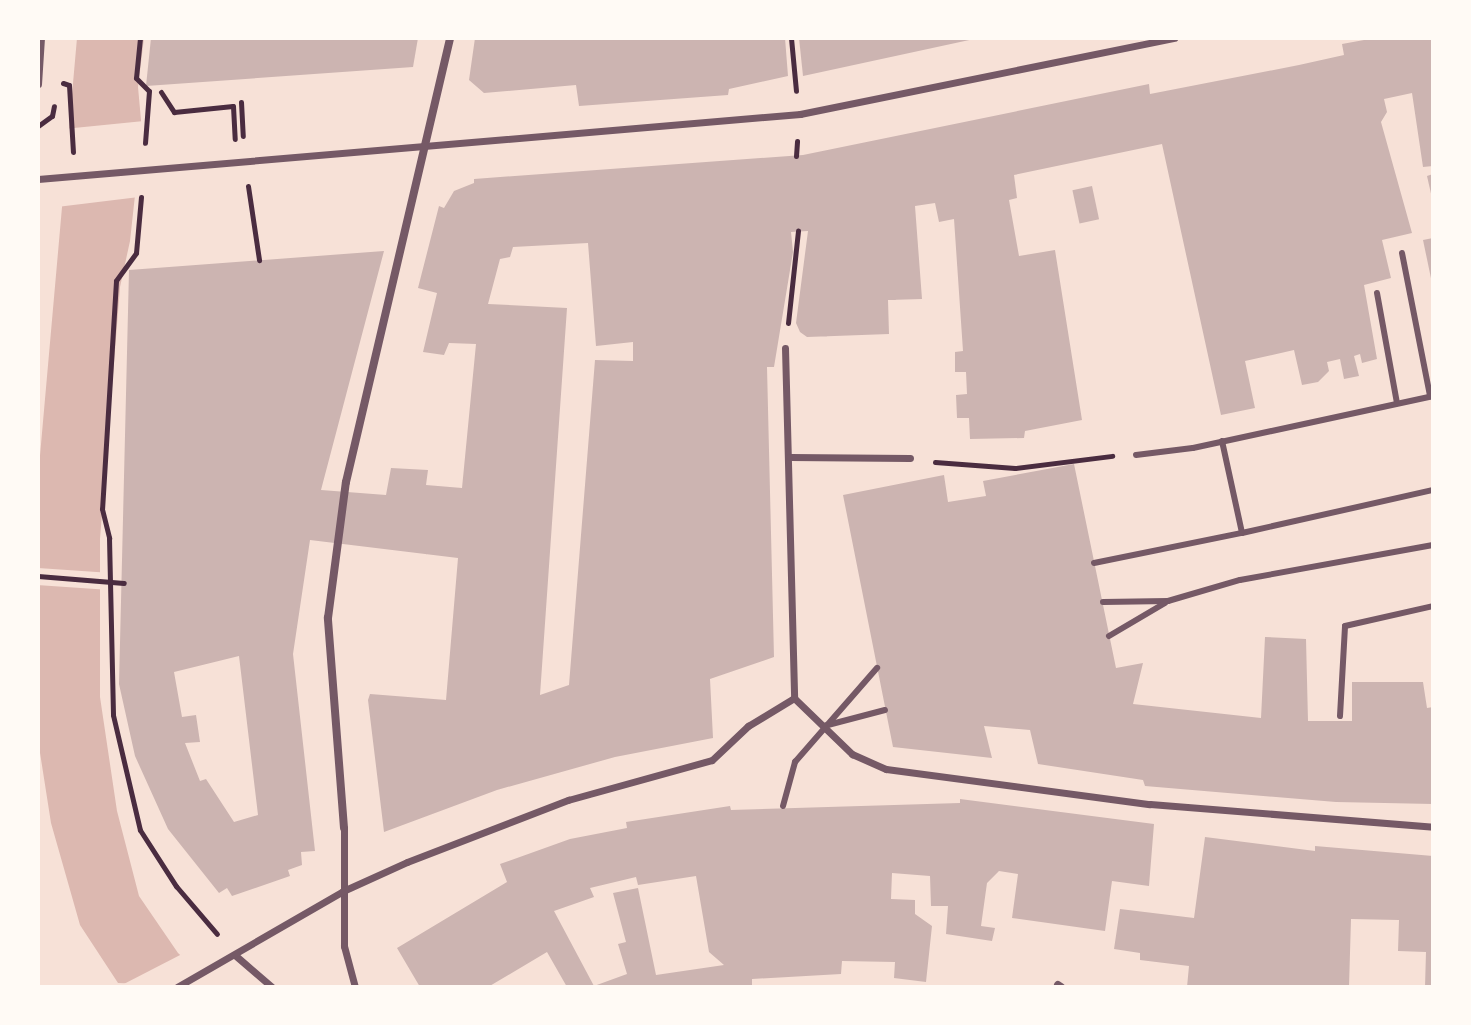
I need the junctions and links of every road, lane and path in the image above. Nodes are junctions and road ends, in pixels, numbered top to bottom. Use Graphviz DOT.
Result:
graph roads {
  1 [pos="41,38"];
  2 [pos="140,38"];
  3 [pos="450,38"];
  4 [pos="791,38"];
  5 [pos="1174,38"];
  6 [pos="38,84"];
  7 [pos="69,85"];
  8 [pos="149,91"];
  9 [pos="161,92"];
  10 [pos="800,114"];
  11 [pos="52,116"];
  12 [pos="38,126"];
  13 [pos="75,128"];
  14 [pos="237,164"];
  15 [pos="38,179"];
  16 [pos="798,231"];
  17 [pos="136,253"];
  18 [pos="1402,253"];
  19 [pos="1377,293"];
  20 [pos="785,348"];
  21 [pos="1432,396"];
  22 [pos="1397,403"];
  23 [pos="1222,441"];
  24 [pos="1136,455"];
  25 [pos="790,457"];
  26 [pos="910,458"];
  27 [pos="954,465"];
  28 [pos="1433,490"];
  29 [pos="1242,533"];
  30 [pos="1433,545"];
  31 [pos="1094,563"];
  32 [pos="38,576"];
  33 [pos="106,581"];
  34 [pos="124,583"];
  35 [pos="1168,601"];
  36 [pos="1103,602"];
  37 [pos="1433,606"];
  38 [pos="1109,636"];
  39 [pos="877,668"];
  40 [pos="794,698"];
  41 [pos="885,710"];
  42 [pos="1340,716"];
  43 [pos="821,727"];
  44 [pos="783,806"];
  45 [pos="1433,827"];
  46 [pos="344,828"];
  47 [pos="343,891"];
  48 [pos="232,958"];
  49 [pos="177,987"];
  50 [pos="272,987"];
  51 [pos="355,987"];
  1 -- 6 [label="street"];
  2 -- 8 [label="path"];
  3 -- 46 [label="street"];
  4 -- 10 [label="path"];
  5 -- 10 [label="street"];
  7 -- 13 [label="path"];
  9 -- 14 [label="path"];
  10 -- 14 [label="street"];
  11 -- 12 [label="path"];
  14 -- 15 [label="street"];
  16 -- 20 [label="path"];
  17 -- 33 [label="path"];
  18 -- 21 [label="lane"];
  19 -- 22 [label="lane"];
  20 -- 25 [label="street"];
  21 -- 22 [label="lane"];
  22 -- 23 [label="lane"];
  23 -- 24 [label="lane"];
  23 -- 29 [label="lane"];
  24 -- 27 [label="path"];
  25 -- 26 [label="street"];
  25 -- 40 [label="street"];
  28 -- 29 [label="lane"];
  29 -- 31 [label="lane"];
  30 -- 35 [label="lane"];
  32 -- 33 [label="path"];
  33 -- 34 [label="path"];
  33 -- 48 [label="path"];
  35 -- 36 [label="lane"];
  35 -- 38 [label="lane"];
  37 -- 42 [label="lane"];
  39 -- 43 [label="lane"];
  40 -- 43 [label="street"];
  40 -- 47 [label="street"];
  41 -- 43 [label="lane"];
  43 -- 44 [label="lane"];
  43 -- 45 [label="street"];
  46 -- 47 [label="street"];
  47 -- 48 [label="street"];
  47 -- 51 [label="street"];
  48 -- 49 [label="street"];
  48 -- 50 [label="street"];
}
